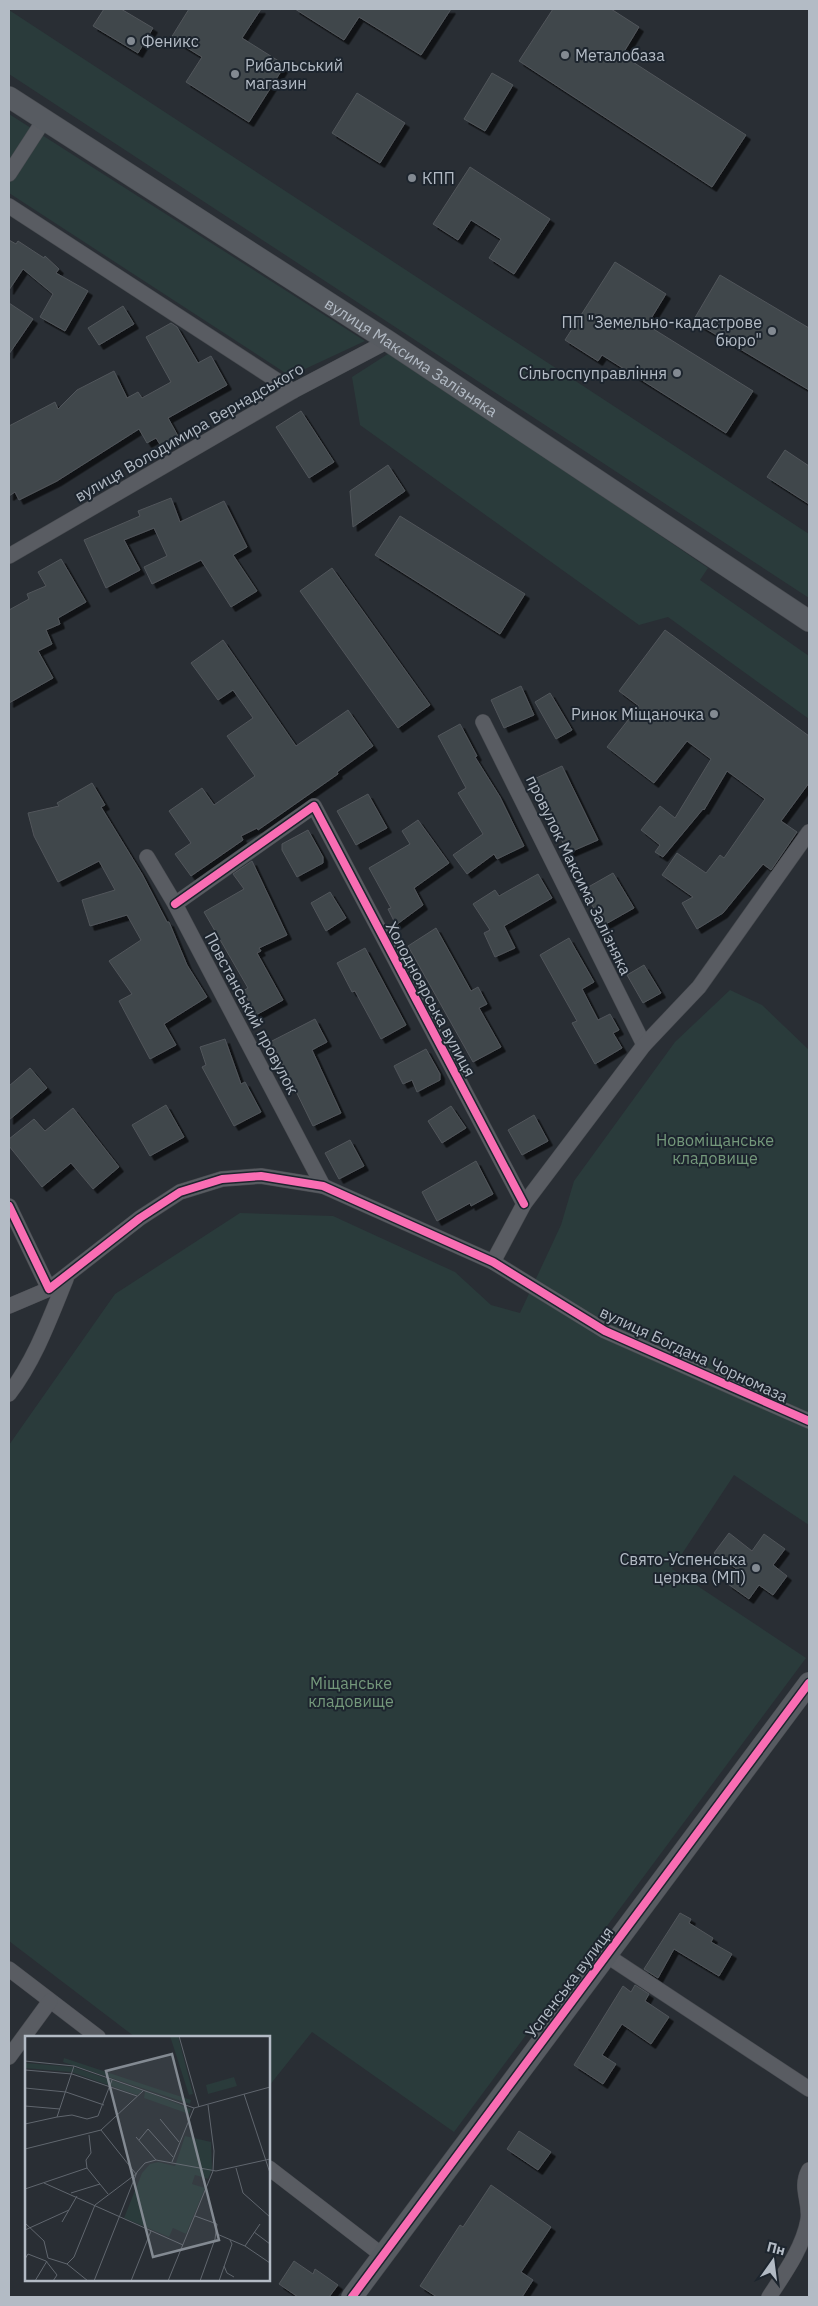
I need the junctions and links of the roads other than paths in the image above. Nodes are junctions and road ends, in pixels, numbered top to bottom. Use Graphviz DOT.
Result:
graph roads {
  1 [pos="9,97"];
  2 [pos="44,120"];
  3 [pos="9,174"];
  4 [pos="9,206"];
  5 [pos="388,341"];
  6 [pos="294,391"];
  7 [pos="9,556"];
  8 [pos="809,621"];
  9 [pos="484,722"];
  10 [pos="809,832"];
  11 [pos="147,857"];
  12 [pos="175,904"];
  13 [pos="644,1044"];
  14 [pos="323,1186"];
  15 [pos="524,1204"];
  16 [pos="9,1206"];
  17 [pos="492,1262"];
  18 [pos="66,1279"];
  19 [pos="49,1289"];
  20 [pos="9,1306"];
  21 [pos="9,1394"];
  22 [pos="809,1421"];
  23 [pos="809,1683"];
  24 [pos="606,1955"];
  25 [pos="9,1969"];
  26 [pos="50,2000"];
  27 [pos="97,2036"];
  28 [pos="9,2057"];
  29 [pos="809,2089"];
  30 [pos="270,2169"];
  31 [pos="809,2170"];
  32 [pos="809,2219"];
  33 [pos="382,2255"];
  34 [pos="352,2297"];
  35 [pos="769,2297"];
  1 -- 2 [label="main road, вулиця Максима Залізняка"];
  2 -- 3 [label="street"];
  2 -- 5 [label="main road, вулиця Максима Залізняка"];
  4 -- 6 [label="street"];
  5 -- 6 [label="street, вулиця Володимира Вернадського"];
  5 -- 8 [label="main road, вулиця Максима Залізняка"];
  6 -- 7 [label="street, вулиця Володимира Вернадського"];
  9 -- 13 [label="street, провулок Максима Залізняка"];
  10 -- 13 [label="street"];
  11 -- 12 [label="street, Повстанський провулок"];
  12 -- 14 [label="street, Повстанський провулок"];
  12 -- 15 [label="street, Холодноярська вулиця"];
  13 -- 15 [label="street"];
  14 -- 17 [label="street, вулиця Богдана Чорномаза"];
  14 -- 18 [label="street, вулиця Богдана Чорномаза"];
  15 -- 17 [label="street"];
  16 -- 19 [label="street"];
  17 -- 22 [label="street, вулиця Богдана Чорномаза"];
  18 -- 19 [label="street, вулиця Богдана Чорномаза"];
  18 -- 21 [label="street"];
  19 -- 20 [label="street, вулиця Богдана Чорномаза"];
  23 -- 24 [label="main road, Успенська вулиця"];
  24 -- 29 [label="street, Успенська вулиця"];
  24 -- 33 [label="main road, Успенська вулиця"];
  25 -- 26 [label="street"];
  26 -- 27 [label="street"];
  26 -- 28 [label="street"];
  30 -- 33 [label="street"];
  31 -- 32 [label="street"];
  32 -- 35 [label="street"];
  33 -- 34 [label="main road, Успенська вулиця"];
}
